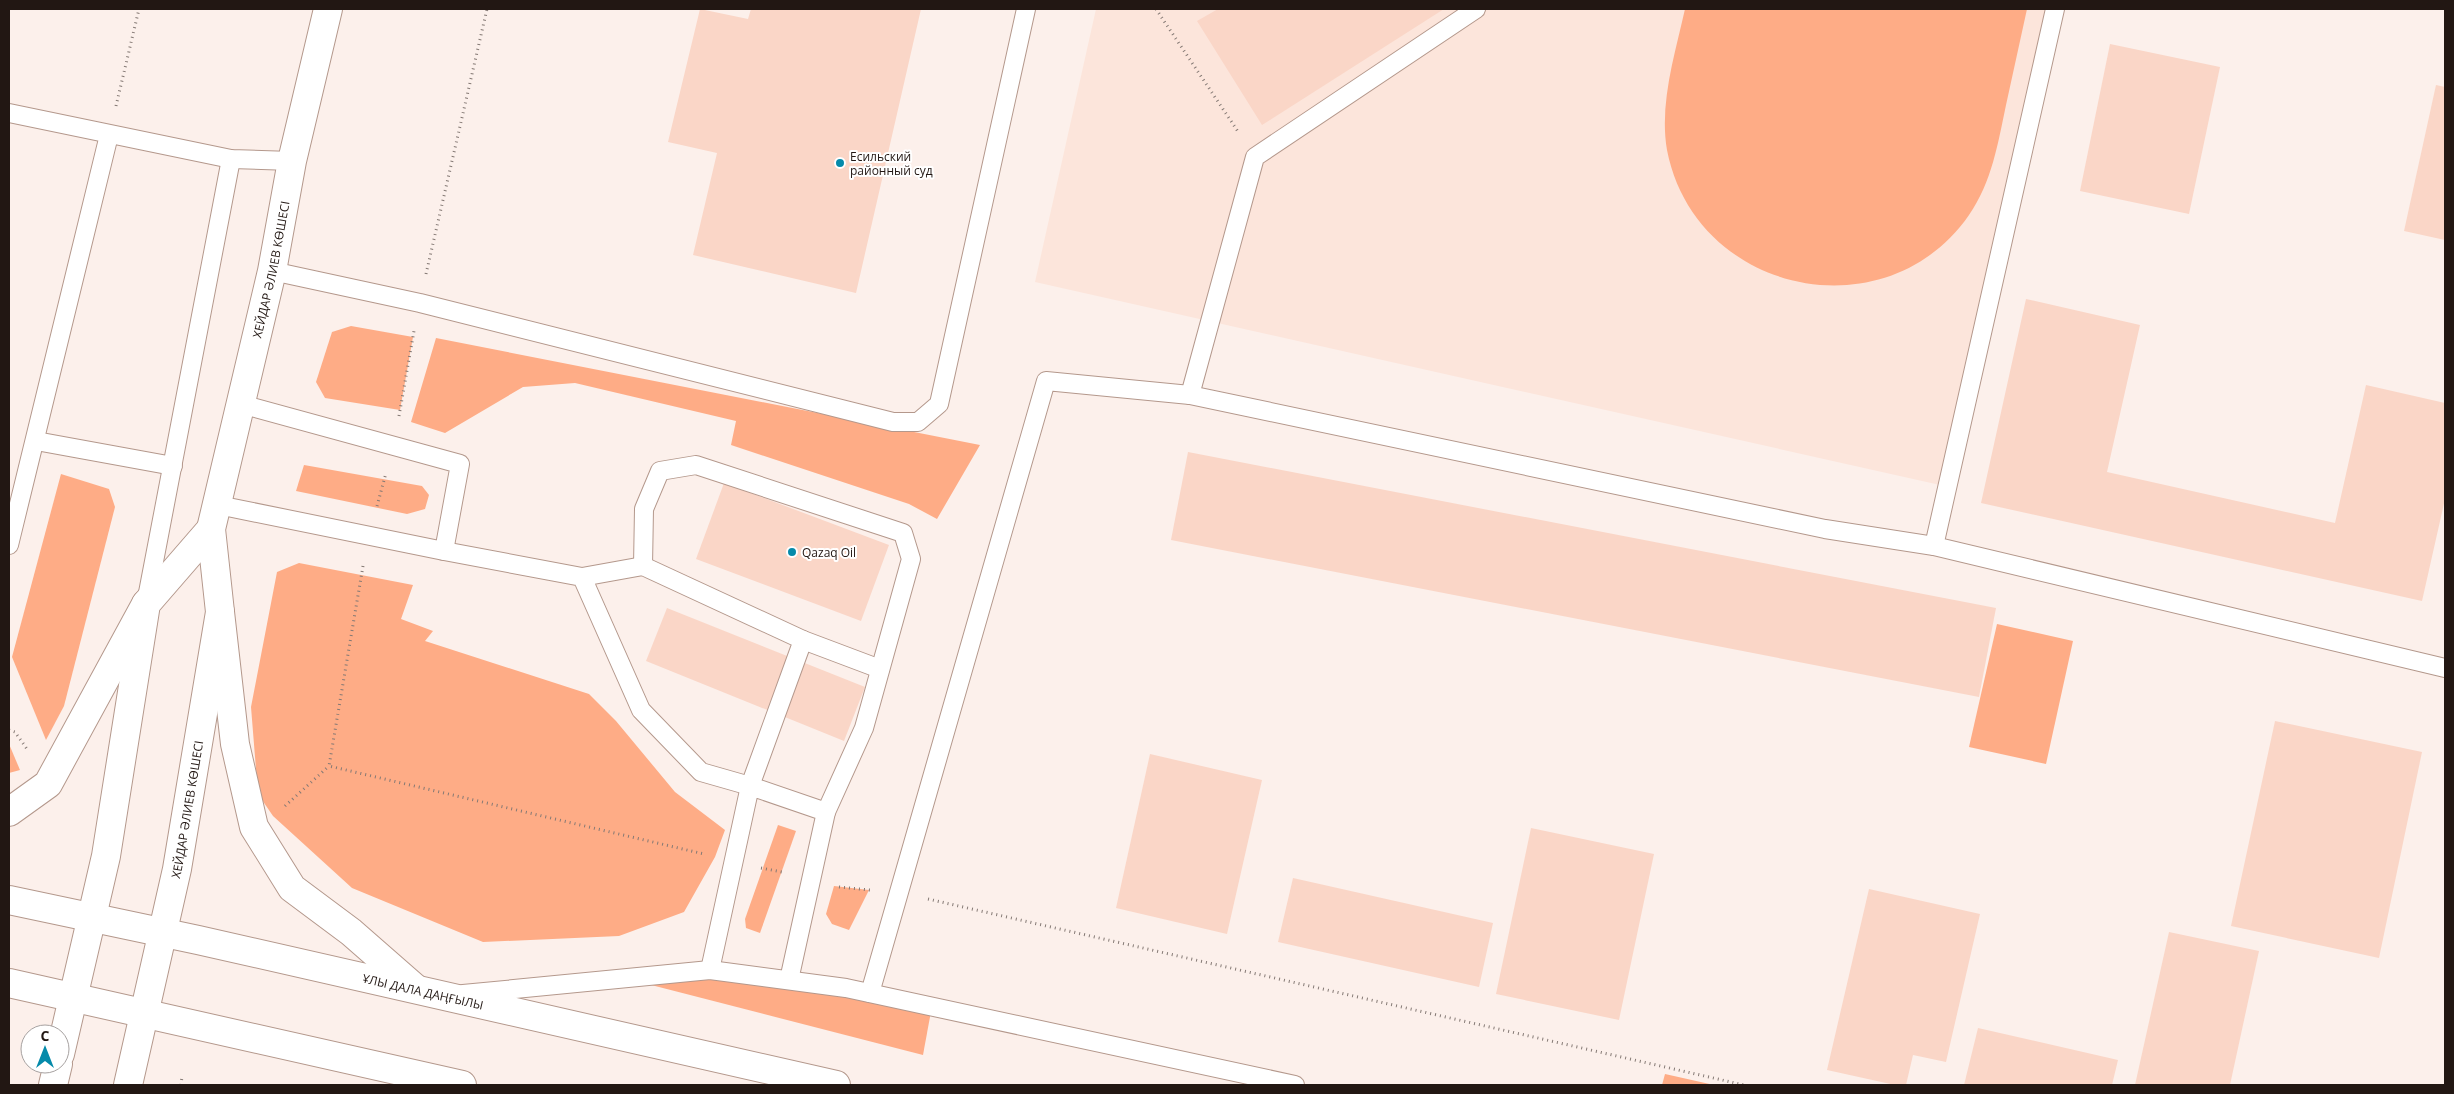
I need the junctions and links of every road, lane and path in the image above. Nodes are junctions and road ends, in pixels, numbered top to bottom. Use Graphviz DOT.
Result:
graph roads {
  1 [pos="139,9"];
  2 [pos="328,9"];
  3 [pos="487,9"];
  4 [pos="1026,9"];
  5 [pos="1156,9"];
  6 [pos="1476,9"];
  7 [pos="2055,9"];
  8 [pos="9,113"];
  9 [pos="109,135"];
  10 [pos="1255,157"];
  11 [pos="231,159"];
  12 [pos="292,161"];
  13 [pos="272,271"];
  14 [pos="420,303"];
  15 [pos="1190,395"];
  16 [pos="241,404"];
  17 [pos="36,441"];
  18 [pos="393,446"];
  19 [pos="173,466"];
  20 [pos="214,517"];
  21 [pos="369,535"];
  22 [pos="9,545"];
  23 [pos="1934,546"];
  24 [pos="444,551"];
  25 [pos="643,566"];
  26 [pos="582,577"];
  27 [pos="146,604"];
  28 [pos="220,612"];
  29 [pos="803,640"];
  30 [pos="2445,668"];
  31 [pos="880,669"];
  32 [pos="9,730"];
  33 [pos="32,756"];
  34 [pos="329,766"];
  35 [pos="750,786"];
  36 [pos="280,810"];
  37 [pos="9,812"];
  38 [pos="826,812"];
  39 [pos="733,861"];
  40 [pos="811,880"];
  41 [pos="899,892"];
  42 [pos="9,900"];
  43 [pos="92,917"];
  44 [pos="163,933"];
  45 [pos="710,970"];
  46 [pos="789,980"];
  47 [pos="9,982"];
  48 [pos="870,993"];
  49 [pos="430,994"];
  50 [pos="73,997"];
  51 [pos="145,1013"];
  52 [pos="67,1024"];
  53 [pos="182,1076"];
  54 [pos="128,1085"];
  55 [pos="181,1085"];
  56 [pos="462,1085"];
  57 [pos="836,1085"];
  58 [pos="1295,1085"];
  59 [pos="1744,1085"];
  1 -- 9 [label="path"];
  2 -- 12 [label="main road, ХЕЙДАР ӘЛИЕВ КӨШЕСІ"];
  3 -- 14 [label="path"];
  4 -- 14 [label="lane"];
  5 -- 10 [label="path"];
  6 -- 10 [label="lane"];
  7 -- 23 [label="lane"];
  8 -- 9 [label="lane"];
  9 -- 11 [label="lane"];
  9 -- 17 [label="lane"];
  10 -- 15 [label="lane"];
  11 -- 12 [label="lane"];
  11 -- 19 [label="lane"];
  12 -- 13 [label="main road, ХЕЙДАР ӘЛИЕВ КӨШЕСІ"];
  13 -- 14 [label="lane"];
  13 -- 16 [label="main road, ХЕЙДАР ӘЛИЕВ КӨШЕСІ"];
  14 -- 18 [label="path"];
  15 -- 23 [label="lane"];
  15 -- 41 [label="lane"];
  16 -- 18 [label="lane"];
  16 -- 20 [label="main road, ХЕЙДАР ӘЛИЕВ КӨШЕСІ"];
  17 -- 19 [label="lane"];
  17 -- 22 [label="lane"];
  18 -- 21 [label="path"];
  18 -- 24 [label="lane"];
  19 -- 27 [label="lane"];
  20 -- 21 [label="lane"];
  20 -- 27 [label="main road, ХЕЙДАР ӘЛИЕВ КӨШЕСІ"];
  20 -- 28 [label="main road, ХЕЙДАР ӘЛИЕВ КӨШЕСІ"];
  21 -- 24 [label="lane"];
  21 -- 34 [label="path"];
  23 -- 30 [label="lane"];
  24 -- 26 [label="lane"];
  25 -- 26 [label="lane"];
  25 -- 29 [label="lane"];
  25 -- 31 [label="lane"];
  26 -- 35 [label="lane"];
  27 -- 37 [label="main road, ХЕЙДАР ӘЛИЕВ КӨШЕСІ"];
  27 -- 43 [label="main road"];
  28 -- 44 [label="main road, ХЕЙДАР ӘЛИЕВ КӨШЕСІ"];
  28 -- 49 [label="main road"];
  29 -- 31 [label="lane"];
  29 -- 35 [label="lane"];
  31 -- 38 [label="lane"];
  32 -- 33 [label="path"];
  34 -- 36 [label="path"];
  34 -- 39 [label="path"];
  35 -- 38 [label="lane"];
  35 -- 39 [label="lane"];
  38 -- 40 [label="lane"];
  39 -- 40 [label="path"];
  39 -- 45 [label="lane"];
  40 -- 41 [label="path"];
  40 -- 46 [label="lane"];
  41 -- 48 [label="lane"];
  41 -- 59 [label="path"];
  42 -- 43 [label="main road, ҰЛЫ ДАЛА ДАҢҒЫЛЫ"];
  43 -- 44 [label="main road, ҰЛЫ ДАЛА ДАҢҒЫЛЫ"];
  43 -- 50 [label="main road"];
  44 -- 49 [label="main road, ҰЛЫ ДАЛА ДАҢҒЫЛЫ"];
  44 -- 51 [label="main road, ХЕЙДАР ӘЛИЕВ КӨШЕСІ"];
  45 -- 46 [label="lane"];
  45 -- 49 [label="lane"];
  46 -- 48 [label="lane"];
  47 -- 50 [label="main road"];
  48 -- 58 [label="lane"];
  49 -- 57 [label="main road, ҰЛЫ ДАЛА ДАҢҒЫЛЫ"];
  50 -- 51 [label="main road"];
  50 -- 52 [label="main road"];
  51 -- 54 [label="main road, ХЕЙДАР ӘЛИЕВ КӨШЕСІ"];
  51 -- 56 [label="main road"];
  53 -- 55 [label="path"];
}
